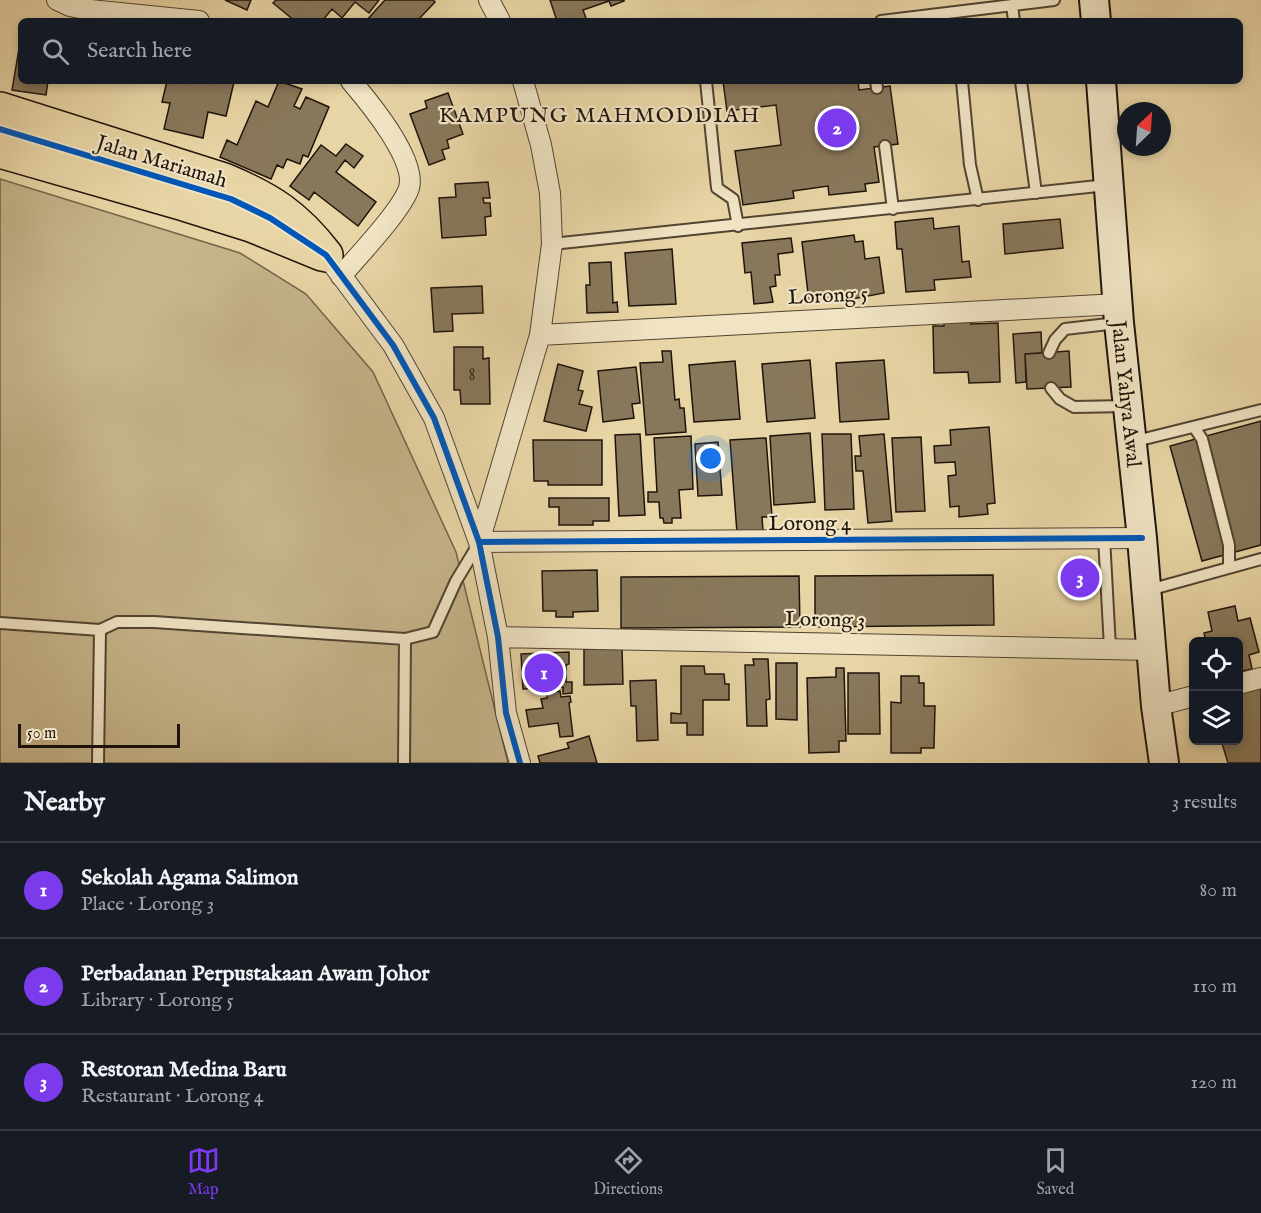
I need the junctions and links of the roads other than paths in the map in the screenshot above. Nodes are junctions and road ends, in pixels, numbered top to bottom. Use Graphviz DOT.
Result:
graph roads {
  1 [pos="57,0"];
  2 [pos="489,0"];
  3 [pos="1054,0"];
  4 [pos="1094,0"];
  5 [pos="1012,5"];
  6 [pos="957,16"];
  7 [pos="169,18"];
  8 [pos="498,18"];
  9 [pos="927,18"];
  10 [pos="1014,18"];
  11 [pos="1096,18"];
  12 [pos="353,84"];
  13 [pos="524,84"];
  14 [pos="706,84"];
  15 [pos="962,84"];
  16 [pos="1021,84"];
  17 [pos="1101,84"];
  18 [pos="0,109"];
  19 [pos="0,129"];
  20 [pos="885,146"];
  21 [pos="0,152"];
  22 [pos="1110,185"];
  23 [pos="1036,194"];
  24 [pos="978,200"];
  25 [pos="893,209"];
  26 [pos="738,226"];
  27 [pos="552,244"];
  28 [pos="334,266"];
  29 [pos="1118,314"];
  30 [pos="540,334"];
  31 [pos="1049,352"];
  32 [pos="1051,388"];
  33 [pos="1127,406"];
  34 [pos="1261,410"];
  35 [pos="1194,427"];
  36 [pos="1132,442"];
  37 [pos="1104,537"];
  38 [pos="1142,538"];
  39 [pos="479,542"];
  40 [pos="1261,559"];
  41 [pos="1229,568"];
  42 [pos="1146,591"];
  43 [pos="0,623"];
  44 [pos="100,630"];
  45 [pos="498,637"];
  46 [pos="405,639"];
  47 [pos="1110,648"];
  48 [pos="1152,650"];
  49 [pos="1261,678"];
  50 [pos="1243,683"];
  51 [pos="1189,697"];
  52 [pos="1156,706"];
  53 [pos="98,763"];
  54 [pos="404,763"];
  55 [pos="520,763"];
  56 [pos="1164,763"];
  1 -- 7 [label="street"];
  2 -- 8 [label="street"];
  3 -- 5 [label="lane"];
  4 -- 11 [label="main road"];
  5 -- 6 [label="lane"];
  5 -- 10 [label="lane"];
  6 -- 9 [label="lane"];
  12 -- 28 [label="street"];
  13 -- 27 [label="street"];
  14 -- 26 [label="lane"];
  15 -- 24 [label="lane"];
  16 -- 23 [label="lane"];
  17 -- 22 [label="main road, Jalan Yahya Awal"];
  18 -- 28 [label="highway"];
  19 -- 28 [label="street, Jalan Mariamah"];
  20 -- 25 [label="lane"];
  21 -- 28 [label="highway"];
  22 -- 23 [label="lane"];
  22 -- 29 [label="main road, Jalan Yahya Awal"];
  23 -- 24 [label="lane"];
  24 -- 25 [label="lane"];
  25 -- 26 [label="lane"];
  26 -- 27 [label="lane"];
  27 -- 30 [label="street"];
  28 -- 39 [label="street, Jalan Mariamah"];
  29 -- 30 [label="street, Lorong 5"];
  29 -- 31 [label="lane"];
  29 -- 33 [label="main road, Jalan Yahya Awal"];
  30 -- 39 [label="street"];
  32 -- 33 [label="lane"];
  33 -- 36 [label="main road, Jalan Yahya Awal"];
  34 -- 35 [label="lane"];
  35 -- 36 [label="lane"];
  35 -- 41 [label="lane"];
  36 -- 38 [label="main road, Jalan Yahya Awal"];
  37 -- 38 [label="street, Lorong 4"];
  37 -- 39 [label="street, Lorong 4"];
  37 -- 47 [label="lane"];
  38 -- 42 [label="main road, Jalan Yahya Awal"];
  39 -- 45 [label="street, Jalan Mariamah"];
  39 -- 46 [label="lane"];
  40 -- 41 [label="lane"];
  41 -- 42 [label="lane"];
  42 -- 48 [label="main road, Jalan Yahya Awal"];
  43 -- 44 [label="lane"];
  44 -- 46 [label="lane"];
  44 -- 53 [label="lane"];
  45 -- 47 [label="street, Lorong 3"];
  45 -- 55 [label="street, Jalan Mariamah"];
  46 -- 54 [label="lane"];
  47 -- 48 [label="street, Lorong 3"];
  48 -- 52 [label="main road, Jalan Yahya Awal"];
  49 -- 50 [label="street"];
  51 -- 52 [label="street"];
  52 -- 56 [label="main road, Jalan Yahya Awal"];
}
